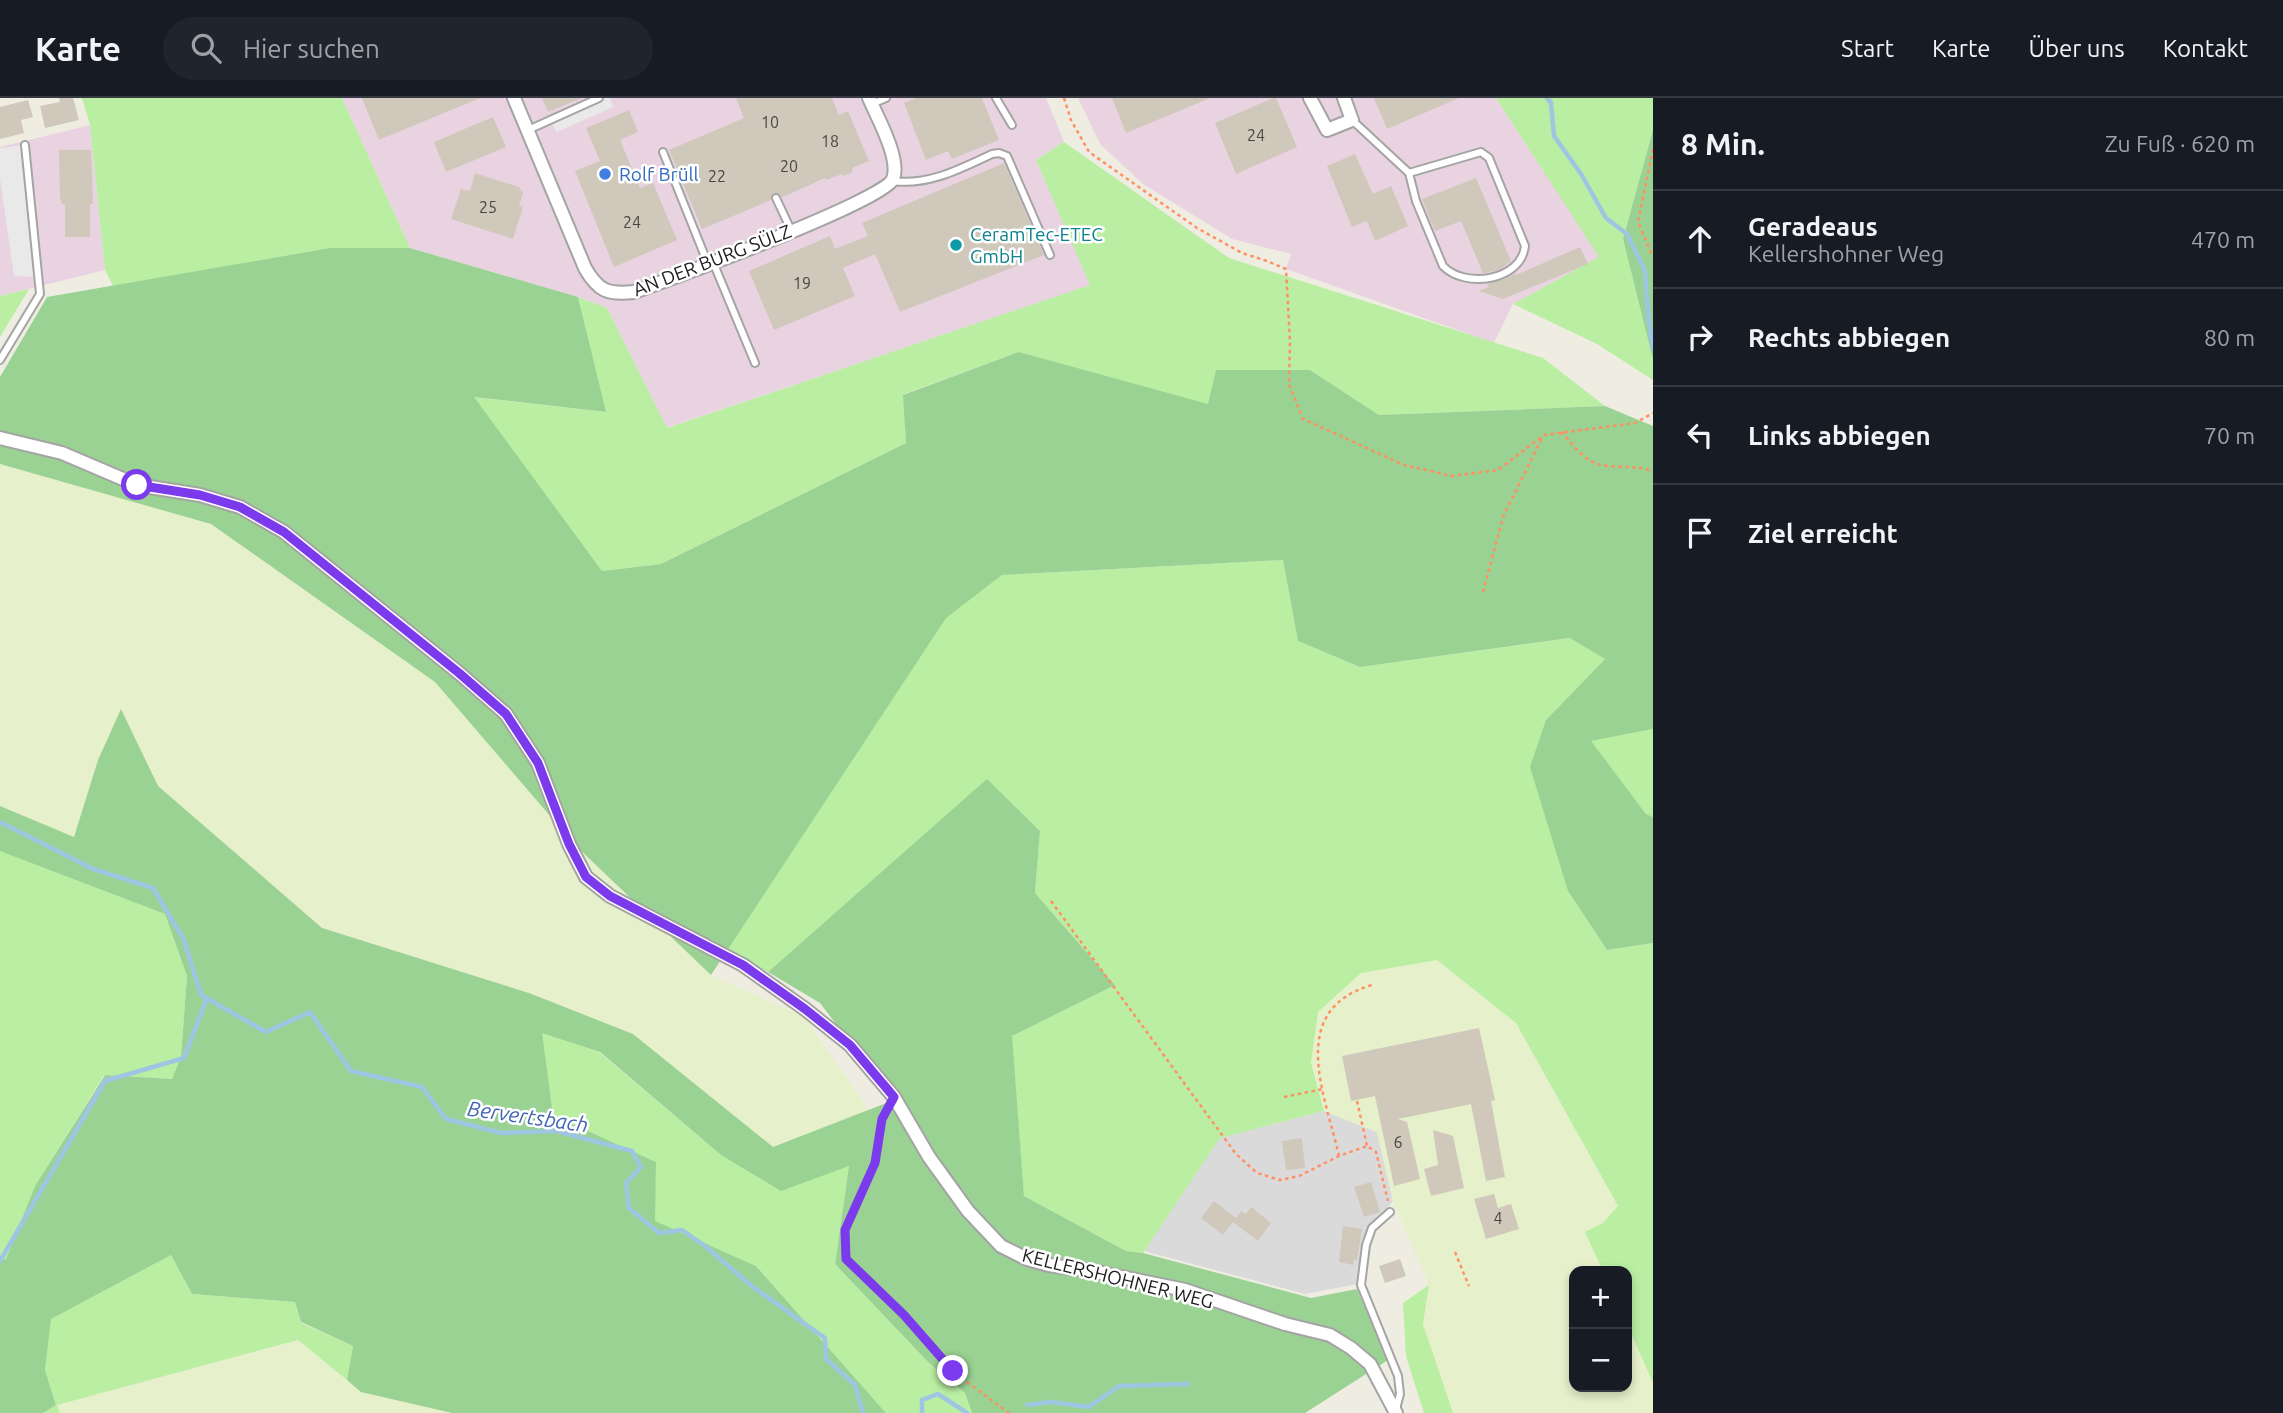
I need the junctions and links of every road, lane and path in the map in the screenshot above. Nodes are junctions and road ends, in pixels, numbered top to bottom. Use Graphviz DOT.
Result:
graph roads {
  1 [pos="514,98"];
  2 [pos="599,98"];
  3 [pos="886,98"];
  4 [pos="996,98"];
  5 [pos="1064,98"];
  6 [pos="1310,98"];
  7 [pos="1344,98"];
  8 [pos="870,101"];
  9 [pos="1352,120"];
  10 [pos="1012,125"];
  11 [pos="528,130"];
  12 [pos="25,145"];
  13 [pos="1653,149"];
  14 [pos="663,152"];
  15 [pos="1409,173"];
  16 [pos="892,181"];
  17 [pos="776,198"];
  18 [pos="791,230"];
  19 [pos="1049,255"];
  20 [pos="1653,257"];
  21 [pos="710,263"];
  22 [pos="0,360"];
  23 [pos="755,363"];
  24 [pos="1653,413"];
  25 [pos="1561,432"];
  26 [pos="1544,435"];
  27 [pos="0,438"];
  28 [pos="1653,472"];
  29 [pos="1483,592"];
  30 [pos="1051,901"];
  31 [pos="1372,985"];
  32 [pos="1323,1089"];
  33 [pos="894,1097"];
  34 [pos="1283,1097"];
  35 [pos="1357,1101"];
  36 [pos="1367,1146"];
  37 [pos="1339,1156"];
  38 [pos="1390,1212"];
  39 [pos="1455,1252"];
  40 [pos="1469,1286"];
  41 [pos="1396,1412"];
  42 [pos="1009,1413"];
  1 -- 11 [label="street, AN DER BURG SÜLZ"];
  2 -- 11 [label="lane"];
  3 -- 8 [label="lane"];
  4 -- 10 [label="lane"];
  5 -- 26 [label="path"];
  6 -- 9 [label="street"];
  7 -- 9 [label="street"];
  8 -- 16 [label="street"];
  9 -- 15 [label="lane"];
  11 -- 21 [label="street, AN DER BURG SÜLZ"];
  12 -- 22 [label="lane"];
  13 -- 20 [label="path"];
  14 -- 21 [label="lane"];
  15 -- 15 [label="lane"];
  16 -- 18 [label="street, AN DER BURG SÜLZ"];
  16 -- 19 [label="lane"];
  17 -- 18 [label="lane"];
  18 -- 21 [label="street, AN DER BURG SÜLZ"];
  21 -- 23 [label="lane"];
  24 -- 25 [label="path"];
  25 -- 26 [label="path"];
  25 -- 28 [label="path"];
  26 -- 29 [label="path"];
  27 -- 33 [label="street, KELLERSHOHNER WEG"];
  30 -- 37 [label="path"];
  31 -- 32 [label="path"];
  32 -- 34 [label="path"];
  32 -- 37 [label="path"];
  33 -- 41 [label="street, KELLERSHOHNER WEG"];
  33 -- 42 [label="path"];
  35 -- 36 [label="path"];
  36 -- 37 [label="path"];
  36 -- 38 [label="path"];
  38 -- 41 [label="lane"];
  39 -- 40 [label="path"];
}
